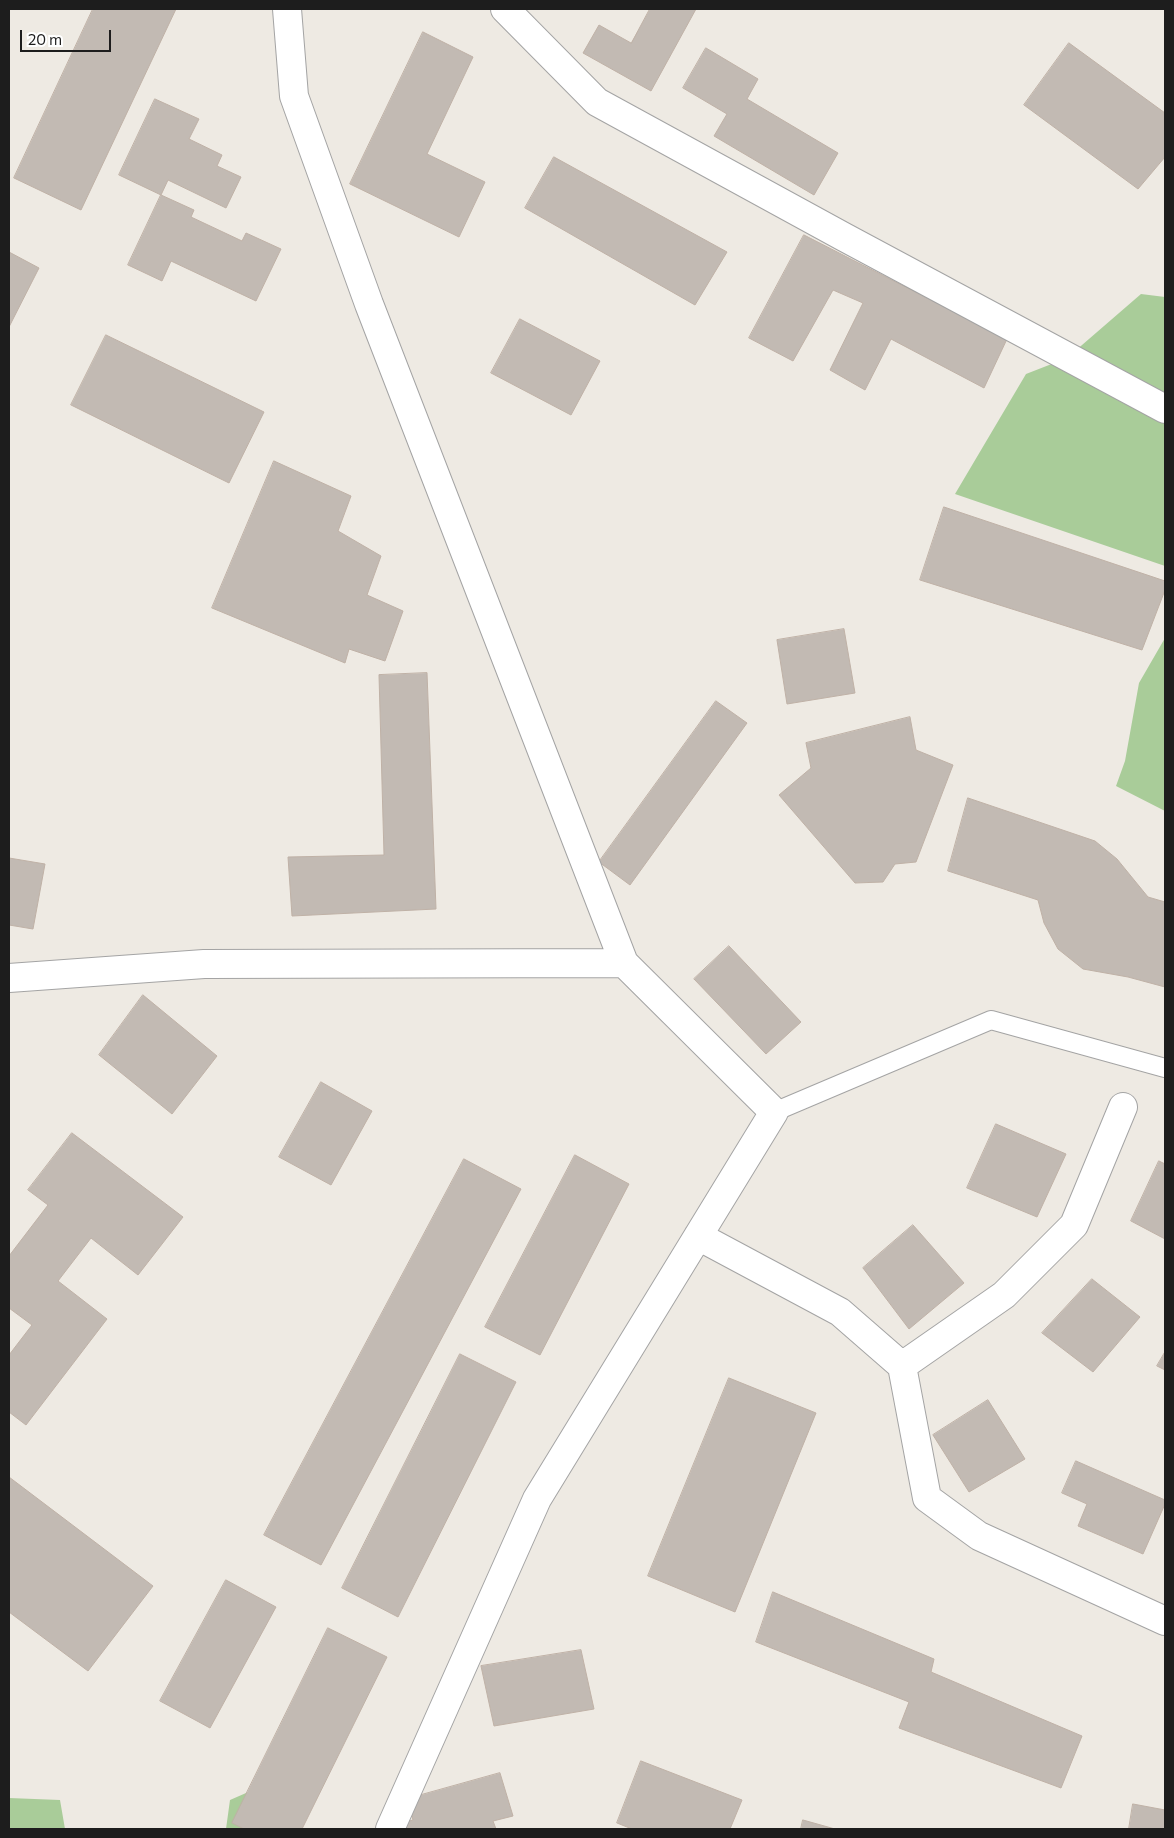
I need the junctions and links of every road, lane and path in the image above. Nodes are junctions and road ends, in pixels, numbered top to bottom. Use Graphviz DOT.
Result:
graph roads {
  1 [pos="287,9"];
  2 [pos="505,9"];
  3 [pos="1165,409"];
  4 [pos="624,963"];
  5 [pos="9,978"];
  6 [pos="1165,1068"];
  7 [pos="1123,1107"];
  8 [pos="774,1112"];
  9 [pos="698,1236"];
  10 [pos="902,1366"];
  11 [pos="1165,1621"];
  12 [pos="390,1829"];
  1 -- 4 [label="street"];
  2 -- 3 [label="street"];
  4 -- 5 [label="street"];
  4 -- 8 [label="street"];
  6 -- 8 [label="lane"];
  7 -- 10 [label="street"];
  8 -- 9 [label="street"];
  9 -- 10 [label="street"];
  9 -- 12 [label="street"];
  10 -- 11 [label="street"];
}
